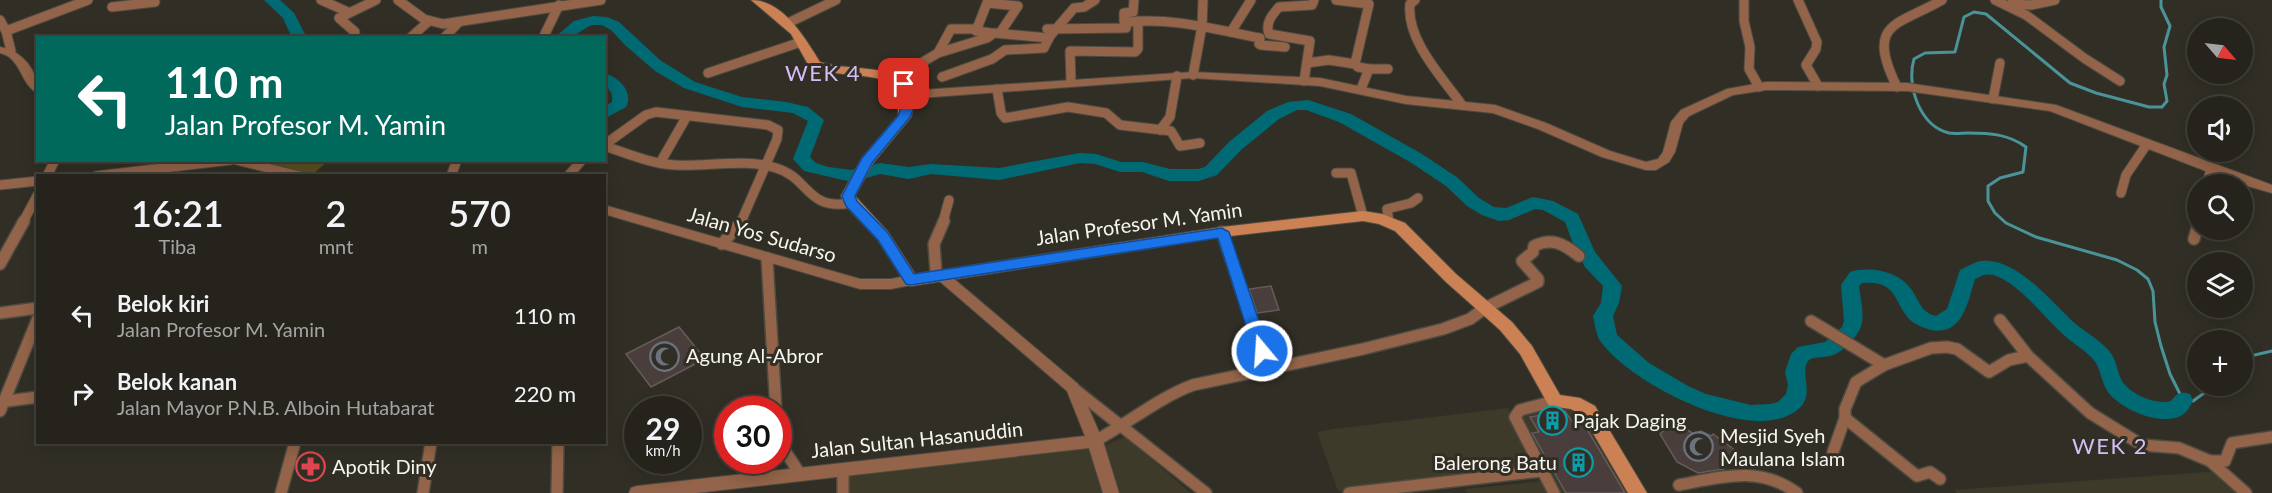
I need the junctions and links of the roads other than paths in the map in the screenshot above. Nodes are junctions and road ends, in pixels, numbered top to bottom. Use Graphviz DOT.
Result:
graph roads {
  1 [pos="88,0"];
  2 [pos="122,0"];
  3 [pos="321,0"];
  4 [pos="376,0"];
  5 [pos="398,0"];
  6 [pos="602,0"];
  7 [pos="757,0"];
  8 [pos="836,0"];
  9 [pos="1095,0"];
  10 [pos="1134,0"];
  11 [pos="1203,0"];
  12 [pos="1251,0"];
  13 [pos="1314,0"];
  14 [pos="1336,0"];
  15 [pos="1415,0"];
  16 [pos="1744,0"];
  17 [pos="1798,0"];
  18 [pos="1942,0"];
  19 [pos="1995,0"];
  20 [pos="2055,0"];
  21 [pos="155,2"];
  22 [pos="984,2"];
  23 [pos="563,3"];
  24 [pos="2006,3"];
  25 [pos="112,7"];
  26 [pos="348,12"];
  27 [pos="104,15"];
  28 [pos="0,20"];
  29 [pos="429,21"];
  30 [pos="459,22"];
  31 [pos="1133,22"];
  32 [pos="788,23"];
  33 [pos="1202,26"];
  34 [pos="976,29"];
  35 [pos="6,32"];
  36 [pos="355,32"];
  37 [pos="1050,32"];
  38 [pos="1231,32"];
  39 [pos="1000,33"];
  40 [pos="412,36"];
  41 [pos="446,36"];
  42 [pos="544,36"];
  43 [pos="801,42"];
  44 [pos="1285,46"];
  45 [pos="1005,50"];
  46 [pos="5,51"];
  47 [pos="938,53"];
  48 [pos="1308,63"];
  49 [pos="2000,63"];
  50 [pos="1355,64"];
  51 [pos="1370,69"];
  52 [pos="1388,69"];
  53 [pos="708,73"];
  54 [pos="1193,75"];
  55 [pos="1177,76"];
  56 [pos="896,78"];
  57 [pos="942,78"];
  58 [pos="1304,81"];
  59 [pos="2120,81"];
  60 [pos="1071,82"];
  61 [pos="1818,86"];
  62 [pos="1759,87"];
  63 [pos="1902,87"];
  64 [pos="36,88"];
  65 [pos="997,89"];
  66 [pos="1360,89"];
  67 [pos="906,95"];
  68 [pos="1993,99"];
  69 [pos="1462,105"];
  70 [pos="687,116"];
  71 [pos="1160,130"];
  72 [pos="1200,143"];
  73 [pos="2147,144"];
  74 [pos="606,145"];
  75 [pos="606,147"];
  76 [pos="216,162"];
  77 [pos="241,162"];
  78 [pos="660,163"];
  79 [pos="766,165"];
  80 [pos="167,168"];
  81 [pos="2211,168"];
  82 [pos="1336,173"];
  83 [pos="112,174"];
  84 [pos="293,174"];
  85 [pos="2210,174"];
  86 [pos="36,181"];
  87 [pos="0,185"];
  88 [pos="2272,189"];
  89 [pos="2121,193"];
  90 [pos="36,198"];
  91 [pos="850,198"];
  92 [pos="1418,198"];
  93 [pos="949,200"];
  94 [pos="606,210"];
  95 [pos="1363,216"];
  96 [pos="1389,222"];
  97 [pos="1222,232"];
  98 [pos="722,244"];
  99 [pos="1579,256"];
  100 [pos="767,258"];
  101 [pos="0,264"];
  102 [pos="942,276"];
  103 [pos="911,280"];
  104 [pos="36,308"];
  105 [pos="1485,308"];
  106 [pos="0,312"];
  107 [pos="2000,320"];
  108 [pos="1810,321"];
  109 [pos="36,323"];
  110 [pos="2028,356"];
  111 [pos="1884,364"];
  112 [pos="1267,368"];
  113 [pos="1073,388"];
  114 [pos="775,396"];
  115 [pos="36,397"];
  116 [pos="1555,401"];
  117 [pos="1,405"];
  118 [pos="1845,418"];
  119 [pos="1124,426"];
  120 [pos="2272,436"];
  121 [pos="1095,441"];
  122 [pos="294,444"];
  123 [pos="431,444"];
  124 [pos="558,444"];
  125 [pos="1833,452"];
  126 [pos="2210,461"];
  127 [pos="792,462"];
  128 [pos="843,470"];
  129 [pos="1542,471"];
  130 [pos="800,474"];
  131 [pos="1940,479"];
  132 [pos="1457,481"];
  133 [pos="1679,485"];
  134 [pos="1399,490"];
  135 [pos="281,493"];
  136 [pos="423,493"];
  137 [pos="557,493"];
  138 [pos="637,493"];
  139 [pos="843,493"];
  140 [pos="1111,493"];
  141 [pos="1206,493"];
  142 [pos="1349,493"];
  143 [pos="1464,493"];
  144 [pos="1554,493"];
  145 [pos="1638,493"];
  146 [pos="1797,493"];
  147 [pos="2246,493"];
  1 -- 35 [label="street"];
  2 -- 25 [label="street"];
  3 -- 26 [label="street"];
  4 -- 26 [label="street"];
  5 -- 29 [label="street"];
  6 -- 23 [label="street"];
  7 -- 32 [label="main road"];
  8 -- 32 [label="street"];
  9 -- 37 [label="street"];
  10 -- 31 [label="street"];
  11 -- 33 [label="street"];
  12 -- 38 [label="street"];
  13 -- 48 [label="street"];
  14 -- 50 [label="street"];
  15 -- 69 [label="street"];
  16 -- 62 [label="street"];
  17 -- 61 [label="street"];
  18 -- 63 [label="street"];
  19 -- 24 [label="street"];
  20 -- 24 [label="street"];
  21 -- 25 [label="street"];
  22 -- 34 [label="street"];
  22 -- 39 [label="street"];
  23 -- 30 [label="street"];
  23 -- 42 [label="street"];
  24 -- 59 [label="street"];
  25 -- 27 [label="street"];
  26 -- 36 [label="street"];
  28 -- 35 [label="street"];
  29 -- 30 [label="street"];
  29 -- 40 [label="street"];
  30 -- 41 [label="street"];
  31 -- 33 [label="street"];
  31 -- 37 [label="street"];
  31 -- 60 [label="street"];
  32 -- 43 [label="main road"];
  33 -- 38 [label="street"];
  33 -- 54 [label="street"];
  34 -- 39 [label="street"];
  34 -- 47 [label="street"];
  35 -- 46 [label="street"];
  37 -- 39 [label="street"];
  37 -- 45 [label="street"];
  38 -- 44 [label="street"];
  39 -- 45 [label="street"];
  39 -- 47 [label="street"];
  43 -- 53 [label="street"];
  43 -- 56 [label="main road"];
  45 -- 57 [label="street"];
  46 -- 64 [label="street"];
  47 -- 56 [label="street"];
  48 -- 50 [label="street"];
  48 -- 58 [label="street"];
  49 -- 68 [label="street"];
  50 -- 51 [label="street"];
  51 -- 52 [label="street"];
  51 -- 66 [label="street"];
  54 -- 55 [label="street"];
  54 -- 58 [label="street"];
  55 -- 60 [label="street"];
  55 -- 71 [label="street"];
  56 -- 67 [label="main road"];
  58 -- 66 [label="street"];
  60 -- 65 [label="street"];
  61 -- 62 [label="street"];
  61 -- 63 [label="street"];
  62 -- 69 [label="street"];
  63 -- 68 [label="street"];
  65 -- 67 [label="street"];
  65 -- 71 [label="street"];
  66 -- 69 [label="street"];
  67 -- 91 [label="main road"];
  68 -- 73 [label="street"];
  70 -- 74 [label="street"];
  70 -- 78 [label="street"];
  70 -- 79 [label="street"];
  71 -- 72 [label="street"];
  73 -- 81 [label="street"];
  73 -- 89 [label="street"];
  75 -- 78 [label="street"];
  76 -- 80 [label="street"];
  77 -- 84 [label="street"];
  78 -- 79 [label="street"];
  79 -- 91 [label="street"];
  79 -- 98 [label="street"];
  80 -- 83 [label="street"];
  81 -- 85 [label="street"];
  81 -- 88 [label="street"];
  82 -- 95 [label="street"];
  86 -- 87 [label="street"];
  90 -- 101 [label="street"];
  91 -- 103 [label="main road"];
  92 -- 96 [label="street"];
  93 -- 102 [label="street"];
  94 -- 98 [label="street, Jalan Yos Sudarso"];
  95 -- 96 [label="main road, Jalan Profesor M. Yamin"];
  95 -- 97 [label="main road, Jalan Profesor M. Yamin"];
  96 -- 105 [label="main road, Jalan Profesor M. Yamin"];
  97 -- 102 [label="main road, Jalan Profesor M. Yamin"];
  97 -- 112 [label="street"];
  98 -- 100 [label="street, Jalan Yos Sudarso"];
  99 -- 105 [label="street"];
  100 -- 103 [label="street, Jalan Yos Sudarso"];
  100 -- 114 [label="street"];
  102 -- 103 [label="main road, Jalan Profesor M. Yamin"];
  102 -- 113 [label="street"];
  104 -- 106 [label="street"];
  105 -- 112 [label="street"];
  105 -- 116 [label="main road, Jalan Profesor M. Yamin"];
  107 -- 110 [label="street"];
  108 -- 111 [label="street"];
  109 -- 117 [label="street"];
  110 -- 111 [label="street"];
  110 -- 126 [label="street"];
  111 -- 118 [label="street"];
  112 -- 119 [label="street"];
  113 -- 119 [label="street"];
  113 -- 121 [label="street"];
  115 -- 117 [label="street"];
  116 -- 129 [label="street"];
  116 -- 145 [label="main road"];
  118 -- 125 [label="street"];
  118 -- 131 [label="street"];
  119 -- 121 [label="street"];
  119 -- 141 [label="street"];
  120 -- 126 [label="street"];
  121 -- 128 [label="street, Jalan Sultan Hasanuddin"];
  121 -- 140 [label="street"];
  122 -- 135 [label="street"];
  123 -- 136 [label="street"];
  124 -- 137 [label="street"];
  126 -- 147 [label="street"];
  127 -- 130 [label="street"];
  128 -- 130 [label="street, Jalan Sultan Hasanuddin"];
  128 -- 139 [label="street"];
  129 -- 132 [label="street"];
  129 -- 144 [label="street"];
  130 -- 138 [label="street, Jalan Sultan Hasanuddin"];
  132 -- 134 [label="street"];
  132 -- 143 [label="street"];
  133 -- 146 [label="street"];
  134 -- 142 [label="street"];
}
